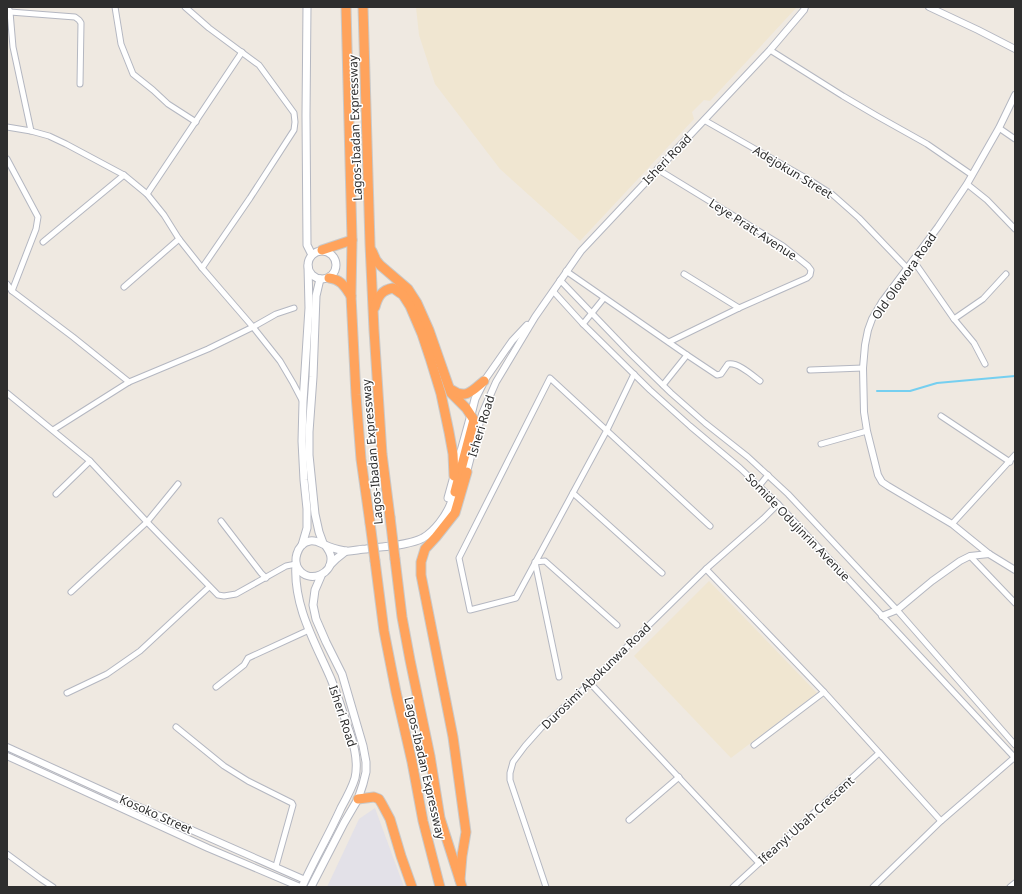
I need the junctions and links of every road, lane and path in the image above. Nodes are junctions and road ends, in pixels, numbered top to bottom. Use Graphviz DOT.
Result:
graph roads {
  1 [pos="115,7"];
  2 [pos="185,7"];
  3 [pos="307,7"];
  4 [pos="346,7"];
  5 [pos="363,7"];
  6 [pos="805,7"];
  7 [pos="929,7"];
  8 [pos="9,10"];
  9 [pos="10,48"];
  10 [pos="1015,49"];
  11 [pos="770,50"];
  12 [pos="242,52"];
  13 [pos="80,84"];
  14 [pos="1015,95"];
  15 [pos="704,120"];
  16 [pos="196,122"];
  17 [pos="7,127"];
  18 [pos="1000,128"];
  19 [pos="32,131"];
  20 [pos="1015,139"];
  21 [pos="7,159"];
  22 [pos="657,169"];
  23 [pos="124,175"];
  24 [pos="972,175"];
  25 [pos="967,184"];
  26 [pos="148,194"];
  27 [pos="1015,229"];
  28 [pos="179,239"];
  29 [pos="352,240"];
  30 [pos="43,242"];
  31 [pos="370,244"];
  32 [pos="322,250"];
  33 [pos="312,255"];
  34 [pos="913,260"];
  35 [pos="308,266"];
  36 [pos="202,268"];
  37 [pos="907,268"];
  38 [pos="566,271"];
  39 [pos="684,274"];
  40 [pos="1006,274"];
  41 [pos="325,278"];
  42 [pos="560,280"];
  43 [pos="7,284"];
  44 [pos="124,287"];
  45 [pos="553,290"];
  46 [pos="12,291"];
  47 [pos="351,296"];
  48 [pos="604,298"];
  49 [pos="294,308"];
  50 [pos="739,308"];
  51 [pos="592,314"];
  52 [pos="535,317"];
  53 [pos="954,319"];
  54 [pos="583,324"];
  55 [pos="253,327"];
  56 [pos="374,330"];
  57 [pos="669,342"];
  58 [pos="687,355"];
  59 [pos="985,364"];
  60 [pos="863,368"];
  61 [pos="810,370"];
  62 [pos="634,374"];
  63 [pos="484,381"];
  64 [pos="760,381"];
  65 [pos="129,382"];
  66 [pos="663,385"];
  67 [pos="449,388"];
  68 [pos="7,393"];
  69 [pos="303,402"];
  70 [pos="470,415"];
  71 [pos="941,416"];
  72 [pos="53,430"];
  73 [pos="608,430"];
  74 [pos="867,431"];
  75 [pos="821,444"];
  76 [pos="1015,455"];
  77 [pos="90,461"];
  78 [pos="1010,462"];
  79 [pos="467,472"];
  80 [pos="768,475"];
  81 [pos="454,476"];
  82 [pos="178,484"];
  83 [pos="759,486"];
  84 [pos="455,492"];
  85 [pos="573,493"];
  86 [pos="56,494"];
  87 [pos="778,504"];
  88 [pos="221,521"];
  89 [pos="147,522"];
  90 [pos="952,524"];
  91 [pos="710,526"];
  92 [pos="324,544"];
  93 [pos="406,544"];
  94 [pos="302,545"];
  95 [pos="346,551"];
  96 [pos="989,554"];
  97 [pos="970,556"];
  98 [pos="535,562"];
  99 [pos="296,564"];
  100 [pos="330,566"];
  101 [pos="706,569"];
  102 [pos="1015,570"];
  103 [pos="662,573"];
  104 [pos="321,576"];
  105 [pos="266,578"];
  106 [pos="209,586"];
  107 [pos="71,592"];
  108 [pos="1015,603"];
  109 [pos="897,610"];
  110 [pos="882,616"];
  111 [pos="617,625"];
  112 [pos="309,630"];
  113 [pos="559,677"];
  114 [pos="590,683"];
  115 [pos="216,687"];
  116 [pos="824,692"];
  117 [pos="67,693"];
  118 [pos="176,727"];
  119 [pos="754,745"];
  120 [pos="1015,745"];
  121 [pos="7,747"];
  122 [pos="878,753"];
  123 [pos="7,756"];
  124 [pos="1015,758"];
  125 [pos="679,777"];
  126 [pos="358,799"];
  127 [pos="629,820"];
  128 [pos="941,821"];
  129 [pos="212,839"];
  130 [pos="208,848"];
  131 [pos="7,854"];
  132 [pos="758,863"];
  133 [pos="276,866"];
  134 [pos="306,880"];
  135 [pos="1015,882"];
  136 [pos="461,884"];
  137 [pos="53,887"];
  138 [pos="301,887"];
  139 [pos="311,887"];
  140 [pos="412,887"];
  141 [pos="440,887"];
  142 [pos="546,887"];
  143 [pos="733,887"];
  144 [pos="873,887"];
  145 [pos="1010,887"];
  1 -- 16 [label="street"];
  2 -- 12 [label="street"];
  3 -- 33 [label="main road"];
  4 -- 29 [label="highway, Lagos-Ibadan Expressway"];
  5 -- 31 [label="highway, Lagos-Ibadan Expressway"];
  6 -- 11 [label="street, Isheri Road"];
  7 -- 10 [label="street"];
  8 -- 9 [label="street"];
  8 -- 13 [label="street"];
  9 -- 19 [label="street"];
  11 -- 15 [label="street, Isheri Road"];
  11 -- 24 [label="street"];
  12 -- 16 [label="street"];
  12 -- 36 [label="street"];
  14 -- 18 [label="street, Old Olowora Road"];
  15 -- 22 [label="street, Isheri Road"];
  15 -- 37 [label="street, Adejokun Street"];
  16 -- 26 [label="street"];
  17 -- 19 [label="street"];
  18 -- 20 [label="street"];
  18 -- 24 [label="street, Old Olowora Road"];
  19 -- 23 [label="street"];
  21 -- 46 [label="street"];
  22 -- 38 [label="street, Isheri Road"];
  22 -- 50 [label="street, Leye Pratt Avenue"];
  23 -- 26 [label="street"];
  23 -- 30 [label="street"];
  24 -- 25 [label="street, Old Olowora Road"];
  25 -- 27 [label="street"];
  25 -- 34 [label="street, Old Olowora Road"];
  26 -- 28 [label="street"];
  28 -- 36 [label="street"];
  28 -- 44 [label="street"];
  29 -- 32 [label="highway"];
  29 -- 47 [label="highway, Lagos-Ibadan Expressway"];
  31 -- 56 [label="highway, Lagos-Ibadan Expressway"];
  31 -- 67 [label="highway"];
  32 -- 33 [label="main road"];
  32 -- 41 [label="main road"];
  33 -- 35 [label="main road"];
  34 -- 37 [label="street, Old Olowora Road"];
  34 -- 53 [label="street"];
  35 -- 41 [label="main road"];
  35 -- 69 [label="main road"];
  36 -- 55 [label="street"];
  37 -- 60 [label="street, Old Olowora Road"];
  38 -- 42 [label="street, Isheri Road"];
  38 -- 48 [label="street"];
  39 -- 50 [label="street"];
  40 -- 53 [label="street"];
  41 -- 47 [label="highway"];
  41 -- 92 [label="main road"];
  42 -- 45 [label="street, Isheri Road"];
  42 -- 51 [label="street"];
  43 -- 46 [label="street"];
  45 -- 52 [label="street, Isheri Road"];
  45 -- 54 [label="street, Somide Odujinrin Avenue"];
  46 -- 65 [label="street"];
  47 -- 141 [label="highway, Lagos-Ibadan Expressway, bridge"];
  48 -- 51 [label="street"];
  48 -- 57 [label="street"];
  49 -- 55 [label="street"];
  50 -- 57 [label="street, Leye Pratt Avenue"];
  51 -- 54 [label="street"];
  51 -- 66 [label="street"];
  52 -- 63 [label="street, Isheri Road"];
  52 -- 79 [label="street, Isheri Road"];
  53 -- 59 [label="street"];
  54 -- 62 [label="street, Somide Odujinrin Avenue"];
  55 -- 65 [label="street"];
  55 -- 69 [label="street"];
  56 -- 81 [label="highway"];
  56 -- 136 [label="highway, Lagos-Ibadan Expressway, bridge"];
  57 -- 58 [label="street"];
  58 -- 64 [label="street"];
  58 -- 66 [label="street"];
  60 -- 61 [label="street"];
  60 -- 74 [label="street, Old Olowora Road"];
  62 -- 73 [label="street"];
  62 -- 83 [label="street, Somide Odujinrin Avenue"];
  63 -- 67 [label="highway"];
  63 -- 70 [label="main road, Isheri Road"];
  65 -- 72 [label="street"];
  66 -- 80 [label="street"];
  67 -- 70 [label="highway"];
  68 -- 72 [label="street"];
  69 -- 94 [label="main road"];
  70 -- 81 [label="main road, Isheri Road"];
  70 -- 84 [label="highway"];
  71 -- 78 [label="street"];
  72 -- 77 [label="street"];
  73 -- 85 [label="street"];
  73 -- 91 [label="street"];
  73 -- 98 [label="street"];
  74 -- 75 [label="street"];
  74 -- 90 [label="street, Old Olowora Road"];
  76 -- 78 [label="street"];
  77 -- 86 [label="street"];
  77 -- 89 [label="street"];
  78 -- 90 [label="street"];
  79 -- 84 [label="main road, Isheri Road"];
  79 -- 136 [label="highway"];
  80 -- 83 [label="street"];
  80 -- 109 [label="street"];
  81 -- 93 [label="main road, Isheri Road"];
  82 -- 89 [label="street"];
  83 -- 87 [label="street, Somide Odujinrin Avenue"];
  84 -- 93 [label="main road, Isheri Road"];
  85 -- 98 [label="street"];
  85 -- 103 [label="street"];
  87 -- 101 [label="street, Durosimi Abokunwa Road"];
  87 -- 110 [label="street, Somide Odujinrin Avenue"];
  88 -- 105 [label="street"];
  89 -- 106 [label="street"];
  89 -- 107 [label="street"];
  90 -- 96 [label="street, Old Olowora Road"];
  92 -- 94 [label="main road, Isheri Road"];
  92 -- 95 [label="main road, Isheri Road"];
  92 -- 100 [label="main road"];
  93 -- 95 [label="main road, Isheri Road"];
  94 -- 99 [label="main road, Isheri Road"];
  95 -- 100 [label="main road, Isheri Road"];
  96 -- 97 [label="street"];
  96 -- 102 [label="street, Old Olowora Road"];
  97 -- 108 [label="street"];
  97 -- 109 [label="street"];
  98 -- 111 [label="street"];
  98 -- 113 [label="street"];
  99 -- 104 [label="main road"];
  99 -- 105 [label="street"];
  99 -- 112 [label="main road, Isheri Road"];
  100 -- 104 [label="main road, Isheri Road"];
  101 -- 114 [label="street, Durosimi Abokunwa Road"];
  101 -- 116 [label="street"];
  104 -- 126 [label="main road, Isheri Road"];
  105 -- 106 [label="street"];
  106 -- 117 [label="street"];
  109 -- 110 [label="street"];
  109 -- 120 [label="street"];
  110 -- 124 [label="street, Somide Odujinrin Avenue"];
  112 -- 115 [label="street"];
  112 -- 134 [label="main road, Isheri Road"];
  114 -- 125 [label="street"];
  114 -- 142 [label="street, Durosimi Abokunwa Road"];
  116 -- 119 [label="street"];
  116 -- 122 [label="street"];
  118 -- 133 [label="street"];
  121 -- 129 [label="street, Kosoko Street"];
  122 -- 128 [label="street"];
  122 -- 132 [label="street, Ifeanyi Ubah Crescent"];
  123 -- 130 [label="street, Kosoko Street"];
  124 -- 128 [label="street"];
  125 -- 127 [label="street"];
  125 -- 132 [label="street"];
  126 -- 139 [label="main road, Isheri Road"];
  126 -- 140 [label="highway"];
  128 -- 144 [label="street"];
  129 -- 130 [label="street"];
  129 -- 133 [label="street, Kosoko Street"];
  130 -- 138 [label="street, Kosoko Street"];
  131 -- 137 [label="street"];
  132 -- 143 [label="street, Ifeanyi Ubah Crescent"];
  133 -- 134 [label="street, Kosoko Street"];
  134 -- 138 [label="main road, Isheri Road"];
  135 -- 145 [label="street"];
}
